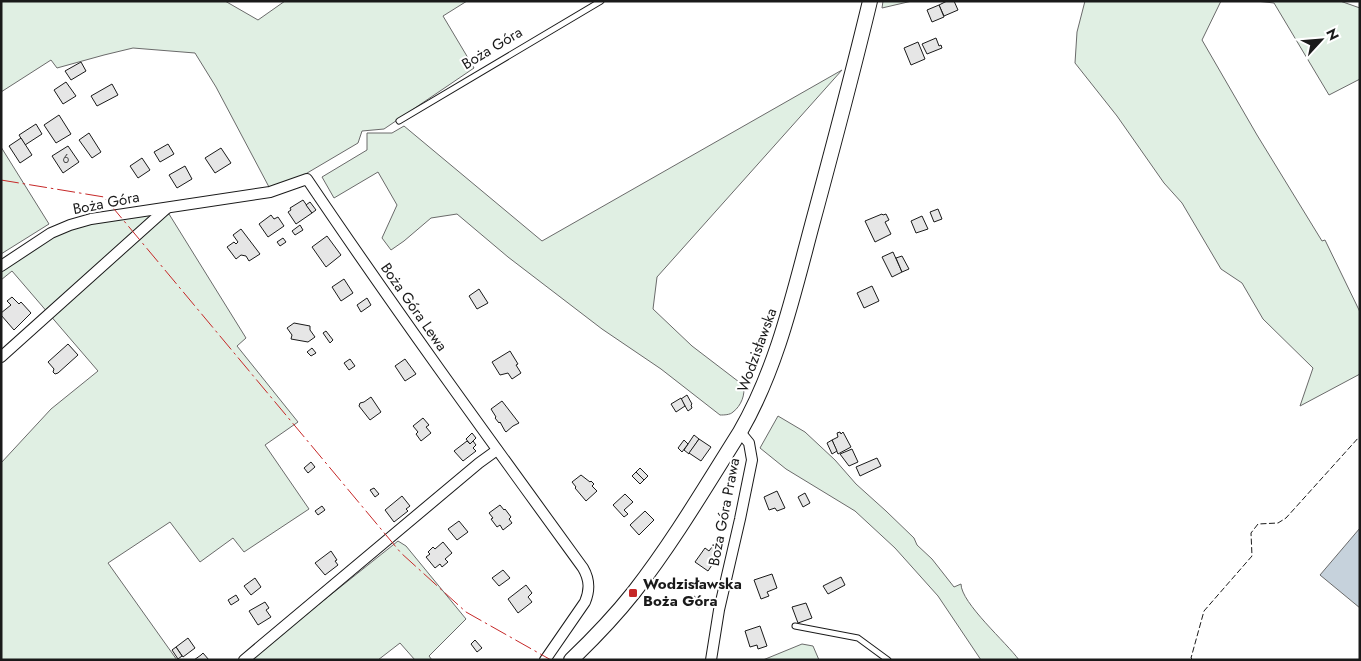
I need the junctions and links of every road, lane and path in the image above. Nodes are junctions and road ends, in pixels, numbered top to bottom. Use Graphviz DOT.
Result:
graph roads {
  1 [pos="601,1"];
  2 [pos="870,1"];
  3 [pos="399,121"];
  4 [pos="307,180"];
  5 [pos="167,208"];
  6 [pos="1,266"];
  7 [pos="1,357"];
  8 [pos="740,432"];
  9 [pos="498,450"];
  10 [pos="795,626"];
  11 [pos="244,660"];
  12 [pos="545,660"];
  13 [pos="571,660"];
  14 [pos="711,660"];
  15 [pos="888,660"];
  1 -- 3 [label="lane, Boża Góra"];
  2 -- 8 [label="main road, Wodzisławska"];
  4 -- 5 [label="street, Boża Góra"];
  4 -- 9 [label="street, Boża Góra Lewa"];
  5 -- 6 [label="street, Boża Góra"];
  5 -- 7 [label="street"];
  8 -- 13 [label="main road, Wodzisławska"];
  8 -- 14 [label="street, Boża Góra Prawa"];
  9 -- 11 [label="street"];
  9 -- 12 [label="street, Boża Góra Lewa"];
  10 -- 15 [label="lane"];
}
